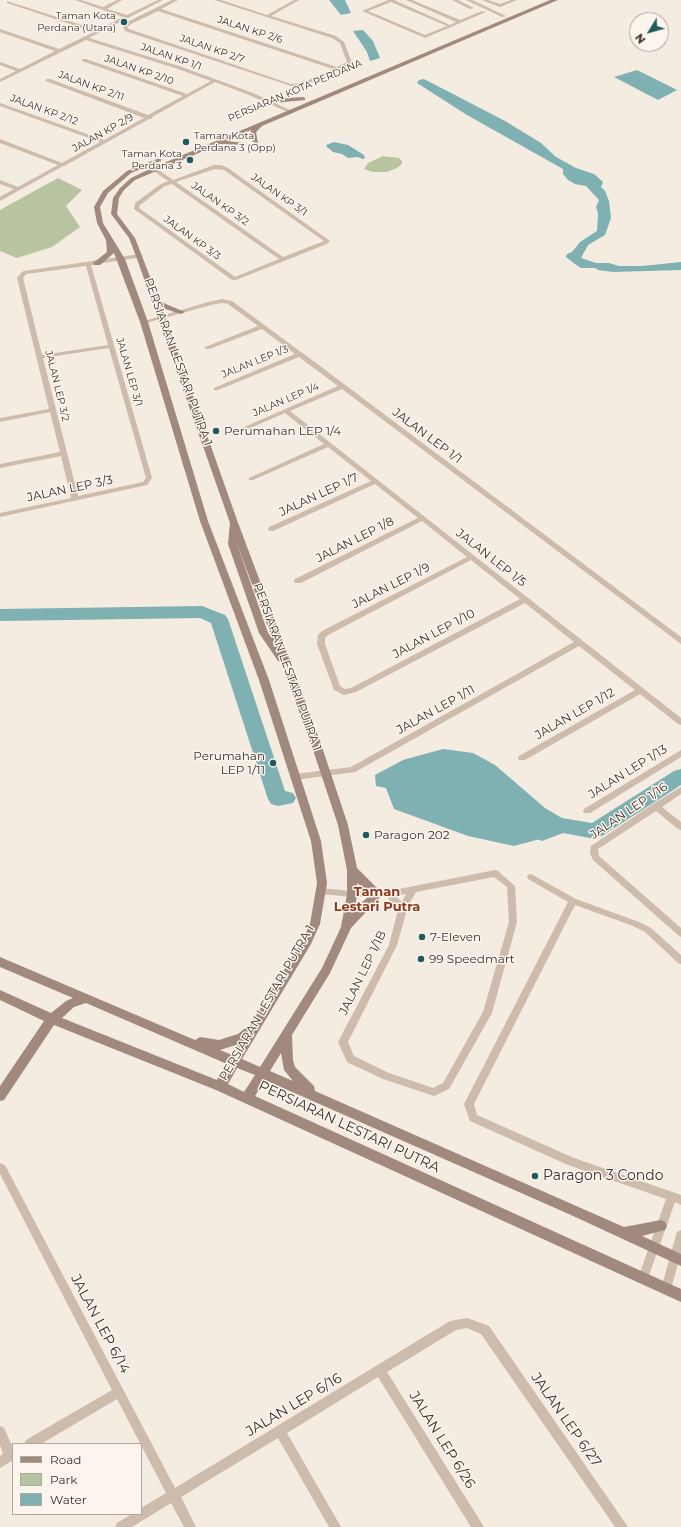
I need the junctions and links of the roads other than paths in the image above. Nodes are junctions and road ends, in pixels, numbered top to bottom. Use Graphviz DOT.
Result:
graph roads {
  1 [pos="77,0"];
  2 [pos="120,0"];
  3 [pos="161,0"];
  4 [pos="176,0"];
  5 [pos="216,0"];
  6 [pos="297,0"];
  7 [pos="390,0"];
  8 [pos="408,0"];
  9 [pos="454,0"];
  10 [pos="468,0"];
  11 [pos="484,0"];
  12 [pos="515,0"];
  13 [pos="544,0"];
  14 [pos="556,0"];
  15 [pos="9,2"];
  16 [pos="103,9"];
  17 [pos="157,9"];
  18 [pos="268,16"];
  19 [pos="504,16"];
  20 [pos="127,17"];
  21 [pos="460,22"];
  22 [pos="450,26"];
  23 [pos="0,30"];
  24 [pos="98,32"];
  25 [pos="85,38"];
  26 [pos="59,51"];
  27 [pos="84,60"];
  28 [pos="387,63"];
  29 [pos="0,64"];
  30 [pos="338,69"];
  31 [pos="20,71"];
  32 [pos="48,80"];
  33 [pos="0,81"];
  34 [pos="214,81"];
  35 [pos="318,92"];
  36 [pos="251,94"];
  37 [pos="188,96"];
  38 [pos="304,99"];
  39 [pos="274,101"];
  40 [pos="0,104"];
  41 [pos="289,108"];
  42 [pos="150,118"];
  43 [pos="260,124"];
  44 [pos="0,141"];
  45 [pos="105,142"];
  46 [pos="256,142"];
  47 [pos="215,143"];
  48 [pos="243,144"];
  49 [pos="147,164"];
  50 [pos="64,165"];
  51 [pos="154,168"];
  52 [pos="0,182"];
  53 [pos="172,182"];
  54 [pos="18,189"];
  55 [pos="0,199"];
  56 [pos="124,228"];
  57 [pos="109,237"];
  58 [pos="140,256"];
  59 [pos="121,259"];
  60 [pos="282,259"];
  61 [pos="97,263"];
  62 [pos="88,264"];
  63 [pos="156,301"];
  64 [pos="181,312"];
  65 [pos="163,318"];
  66 [pos="144,322"];
  67 [pos="263,326"];
  68 [pos="111,346"];
  69 [pos="207,348"];
  70 [pos="301,354"];
  71 [pos="39,357"];
  72 [pos="343,386"];
  73 [pos="216,389"];
  74 [pos="53,410"];
  75 [pos="286,411"];
  76 [pos="0,420"];
  77 [pos="237,432"];
  78 [pos="328,444"];
  79 [pos="64,454"];
  80 [pos="0,466"];
  81 [pos="251,479"];
  82 [pos="376,481"];
  83 [pos="145,484"];
  84 [pos="75,499"];
  85 [pos="0,515"];
  86 [pos="423,518"];
  87 [pos="271,529"];
  88 [pos="472,557"];
  89 [pos="298,581"];
  90 [pos="526,599"];
  91 [pos="681,641"];
  92 [pos="580,642"];
  93 [pos="353,690"];
  94 [pos="641,690"];
  95 [pos="681,722"];
  96 [pos="681,752"];
  97 [pos="522,758"];
  98 [pos="325,774"];
  99 [pos="295,777"];
  100 [pos="681,790"];
  101 [pos="656,806"];
  102 [pos="587,811"];
  103 [pos="681,827"];
  104 [pos="352,870"];
  105 [pos="531,877"];
  106 [pos="413,890"];
  107 [pos="320,891"];
  108 [pos="352,894"];
  109 [pos="378,894"];
  110 [pos="389,894"];
  111 [pos="574,901"];
  112 [pos="401,914"];
  113 [pos="346,927"];
  114 [pos="681,933"];
  115 [pos="681,960"];
  116 [pos="0,962"];
  117 [pos="0,995"];
  118 [pos="87,998"];
  119 [pos="52,1019"];
  120 [pos="256,1024"];
  121 [pos="286,1035"];
  122 [pos="188,1041"];
  123 [pos="234,1061"];
  124 [pos="262,1073"];
  125 [pos="220,1086"];
  126 [pos="0,1096"];
  127 [pos="247,1098"];
  128 [pos="320,1098"];
  129 [pos="0,1167"];
  130 [pos="676,1198"];
  131 [pos="661,1226"];
  132 [pos="624,1234"];
  133 [pos="681,1236"];
  134 [pos="654,1247"];
  135 [pos="678,1259"];
  136 [pos="643,1278"];
  137 [pos="666,1289"];
  138 [pos="681,1296"];
  139 [pos="484,1330"];
  140 [pos="380,1370"];
  141 [pos="120,1392"];
  142 [pos="280,1431"];
  143 [pos="0,1432"];
  144 [pos="32,1443"];
  145 [pos="12,1455"];
  146 [pos="0,1462"];
  147 [pos="174,1495"];
  148 [pos="142,1514"];
  149 [pos="141,1515"];
  150 [pos="121,1527"];
  151 [pos="190,1527"];
  152 [pos="334,1527"];
  153 [pos="478,1527"];
  154 [pos="622,1527"];
  1 -- 16 [label="street"];
  2 -- 16 [label="street"];
  3 -- 20 [label="street"];
  4 -- 17 [label="street"];
  5 -- 18 [label="street"];
  6 -- 18 [label="street"];
  7 -- 22 [label="street"];
  7 -- 22 [label="street"];
  8 -- 21 [label="street"];
  9 -- 21 [label="street"];
  10 -- 19 [label="street"];
  11 -- 12 [label="street"];
  13 -- 19 [label="street"];
  14 -- 41 [label="street, PERSIARAN KOTA PERDANA"];
  15 -- 24 [label="street"];
  16 -- 20 [label="street"];
  17 -- 30 [label="street, JALAN KP 2/6"];
  17 -- 30 [label="street, JALAN KP 2/7"];
  18 -- 30 [label="street"];
  19 -- 28 [label="street"];
  20 -- 24 [label="street"];
  21 -- 22 [label="street"];
  23 -- 26 [label="street"];
  24 -- 25 [label="street"];
  25 -- 26 [label="street"];
  25 -- 34 [label="street, JALAN KP 1/1"];
  26 -- 31 [label="street"];
  27 -- 37 [label="street, JALAN KP 2/10"];
  29 -- 31 [label="street"];
  31 -- 33 [label="street"];
  32 -- 42 [label="street, JALAN KP 2/11"];
  34 -- 36 [label="street, JALAN KP 1/1"];
  34 -- 37 [label="street, JALAN KP 2/9"];
  35 -- 38 [label="street, PERSIARAN KOTA PERDANA"];
  36 -- 39 [label="street, JALAN KP 1/1"];
  36 -- 41 [label="street, JALAN KP 1/1"];
  37 -- 42 [label="street, JALAN KP 2/9"];
  38 -- 39 [label="street"];
  38 -- 41 [label="street, PERSIARAN KOTA PERDANA"];
  39 -- 41 [label="street, JALAN KP 1/1"];
  40 -- 45 [label="street, JALAN KP 2/12"];
  41 -- 43 [label="street, PERSIARAN KOTA PERDANA"];
  41 -- 49 [label="street, PERSIARAN KOTA PERDANA"];
  42 -- 45 [label="street, JALAN KP 2/9"];
  43 -- 46 [label="street"];
  43 -- 47 [label="street, PERSIARAN KOTA PERDANA"];
  44 -- 50 [label="street"];
  45 -- 50 [label="street, JALAN KP 2/9"];
  47 -- 48 [label="street"];
  47 -- 51 [label="street, PERSIARAN KOTA PERDANA"];
  49 -- 51 [label="street, JALAN KP 3/2"];
  49 -- 57 [label="street, PERSIARAN KOTA PERDANA"];
  50 -- 54 [label="street, JALAN KP 2/9"];
  51 -- 53 [label="street, JALAN KP 3/2"];
  51 -- 56 [label="street, PERSIARAN KOTA PERDANA"];
  52 -- 54 [label="street"];
  53 -- 60 [label="street, JALAN KP 3/2"];
  53 -- 60 [label="street, JALAN KP 3/3"];
  53 -- 60 [label="street, JALAN KP 3/1"];
  54 -- 55 [label="street, JALAN KP 2/9"];
  56 -- 58 [label="street, PERSIARAN LESTARI PUTRA 1"];
  57 -- 59 [label="street, PERSIARAN LESTARI PUTRA 1"];
  57 -- 61 [label="street"];
  58 -- 59 [label="street"];
  58 -- 63 [label="street, PERSIARAN LESTARI PUTRA 1"];
  59 -- 61 [label="street"];
  59 -- 66 [label="street, PERSIARAN LESTARI PUTRA 1"];
  61 -- 62 [label="street"];
  62 -- 68 [label="street, JALAN LEP 3/1"];
  62 -- 71 [label="street, JALAN LEP 3/2"];
  63 -- 64 [label="street"];
  63 -- 65 [label="street, PERSIARAN LESTARI PUTRA 1"];
  64 -- 65 [label="street, JALAN LEP 1/1"];
  64 -- 67 [label="street, JALAN LEP 1/1"];
  65 -- 66 [label="street, JALAN LEP 1/1"];
  65 -- 98 [label="street, PERSIARAN LESTARI PUTRA 1"];
  66 -- 99 [label="street, PERSIARAN LESTARI PUTRA 1"];
  67 -- 69 [label="street"];
  67 -- 70 [label="street, JALAN LEP 1/1"];
  68 -- 71 [label="street"];
  68 -- 83 [label="street, JALAN LEP 3/1"];
  70 -- 72 [label="street, JALAN LEP 1/1"];
  70 -- 73 [label="street, JALAN LEP 1/3"];
  71 -- 74 [label="street, JALAN LEP 3/2"];
  72 -- 75 [label="street, JALAN LEP 1/4"];
  72 -- 91 [label="street, JALAN LEP 1/1"];
  74 -- 76 [label="street"];
  74 -- 79 [label="street, JALAN LEP 3/2"];
  75 -- 77 [label="street, JALAN LEP 1/4"];
  75 -- 78 [label="street, JALAN LEP 1/5"];
  78 -- 81 [label="street"];
  78 -- 82 [label="street, JALAN LEP 1/5"];
  79 -- 80 [label="street"];
  79 -- 84 [label="street, JALAN LEP 3/2"];
  82 -- 86 [label="street, JALAN LEP 1/5"];
  82 -- 87 [label="street, JALAN LEP 1/7"];
  83 -- 84 [label="street, JALAN LEP 3/3"];
  84 -- 85 [label="street, JALAN LEP 3/3"];
  86 -- 88 [label="street, JALAN LEP 1/5"];
  86 -- 89 [label="street, JALAN LEP 1/8"];
  88 -- 90 [label="street, JALAN LEP 1/5"];
  88 -- 93 [label="street, JALAN LEP 1/9"];
  90 -- 92 [label="street, JALAN LEP 1/5"];
  90 -- 93 [label="street, JALAN LEP 1/10"];
  92 -- 94 [label="street, JALAN LEP 1/5"];
  92 -- 98 [label="street, JALAN LEP 1/11"];
  94 -- 95 [label="street, JALAN LEP 1/5"];
  94 -- 97 [label="street, JALAN LEP 1/12"];
  96 -- 102 [label="street, JALAN LEP 1/13"];
  98 -- 99 [label="street, JALAN LEP 1/11"];
  98 -- 104 [label="street, PERSIARAN LESTARI PUTRA 1"];
  99 -- 107 [label="street, PERSIARAN LESTARI PUTRA 1"];
  100 -- 101 [label="street, JALAN LEP 1/16"];
  101 -- 103 [label="street"];
  101 -- 114 [label="street, JALAN LEP 1/16"];
  104 -- 108 [label="street, PERSIARAN LESTARI PUTRA 1"];
  104 -- 109 [label="street"];
  105 -- 111 [label="street"];
  106 -- 110 [label="street"];
  106 -- 112 [label="street, JALAN LEP 1/1B"];
  106 -- 112 [label="street, JALAN LEP 1/1B"];
  107 -- 108 [label="street"];
  107 -- 120 [label="street, PERSIARAN LESTARI PUTRA 1"];
  108 -- 109 [label="street"];
  108 -- 113 [label="street, PERSIARAN LESTARI PUTRA 1"];
  109 -- 110 [label="street"];
  109 -- 113 [label="street"];
  110 -- 112 [label="street"];
  111 -- 115 [label="street"];
  111 -- 130 [label="street"];
  113 -- 121 [label="street, PERSIARAN LESTARI PUTRA 1"];
  116 -- 118 [label="street, PERSIARAN LESTARI PUTRA"];
  117 -- 119 [label="street, PERSIARAN LESTARI PUTRA"];
  118 -- 119 [label="street"];
  118 -- 122 [label="street, PERSIARAN LESTARI PUTRA"];
  119 -- 125 [label="street, PERSIARAN LESTARI PUTRA"];
  119 -- 126 [label="street"];
  120 -- 122 [label="street"];
  120 -- 123 [label="street, PERSIARAN LESTARI PUTRA 1"];
  121 -- 124 [label="street, PERSIARAN LESTARI PUTRA 1"];
  121 -- 128 [label="street"];
  122 -- 123 [label="street, PERSIARAN LESTARI PUTRA"];
  123 -- 124 [label="street, PERSIARAN LESTARI PUTRA"];
  123 -- 125 [label="street, PERSIARAN LESTARI PUTRA 1"];
  124 -- 127 [label="street, PERSIARAN LESTARI PUTRA 1"];
  124 -- 128 [label="street, PERSIARAN LESTARI PUTRA"];
  125 -- 127 [label="street, PERSIARAN LESTARI PUTRA"];
  127 -- 136 [label="street, PERSIARAN LESTARI PUTRA"];
  128 -- 132 [label="street, PERSIARAN LESTARI PUTRA"];
  129 -- 141 [label="street, JALAN LEP 6/14"];
  130 -- 131 [label="street"];
  131 -- 132 [label="street"];
  131 -- 134 [label="street"];
  132 -- 134 [label="street, PERSIARAN LESTARI PUTRA"];
  133 -- 135 [label="street"];
  134 -- 135 [label="street, PERSIARAN LESTARI PUTRA"];
  134 -- 136 [label="street"];
  135 -- 137 [label="street"];
  136 -- 137 [label="street, PERSIARAN LESTARI PUTRA"];
  137 -- 138 [label="street, PERSIARAN LESTARI PUTRA"];
  139 -- 140 [label="street, JALAN LEP 6/16"];
  139 -- 154 [label="street, JALAN LEP 6/27"];
  140 -- 142 [label="street, JALAN LEP 6/16"];
  140 -- 153 [label="street, JALAN LEP 6/26"];
  141 -- 144 [label="street"];
  141 -- 147 [label="street, JALAN LEP 6/14"];
  142 -- 147 [label="street, JALAN LEP 6/16"];
  142 -- 152 [label="street"];
  143 -- 145 [label="street"];
  145 -- 146 [label="street"];
  147 -- 148 [label="street, JALAN LEP 6/16"];
  147 -- 151 [label="street, JALAN LEP 6/14"];
  149 -- 150 [label="street, JALAN LEP 6/16"];
}
